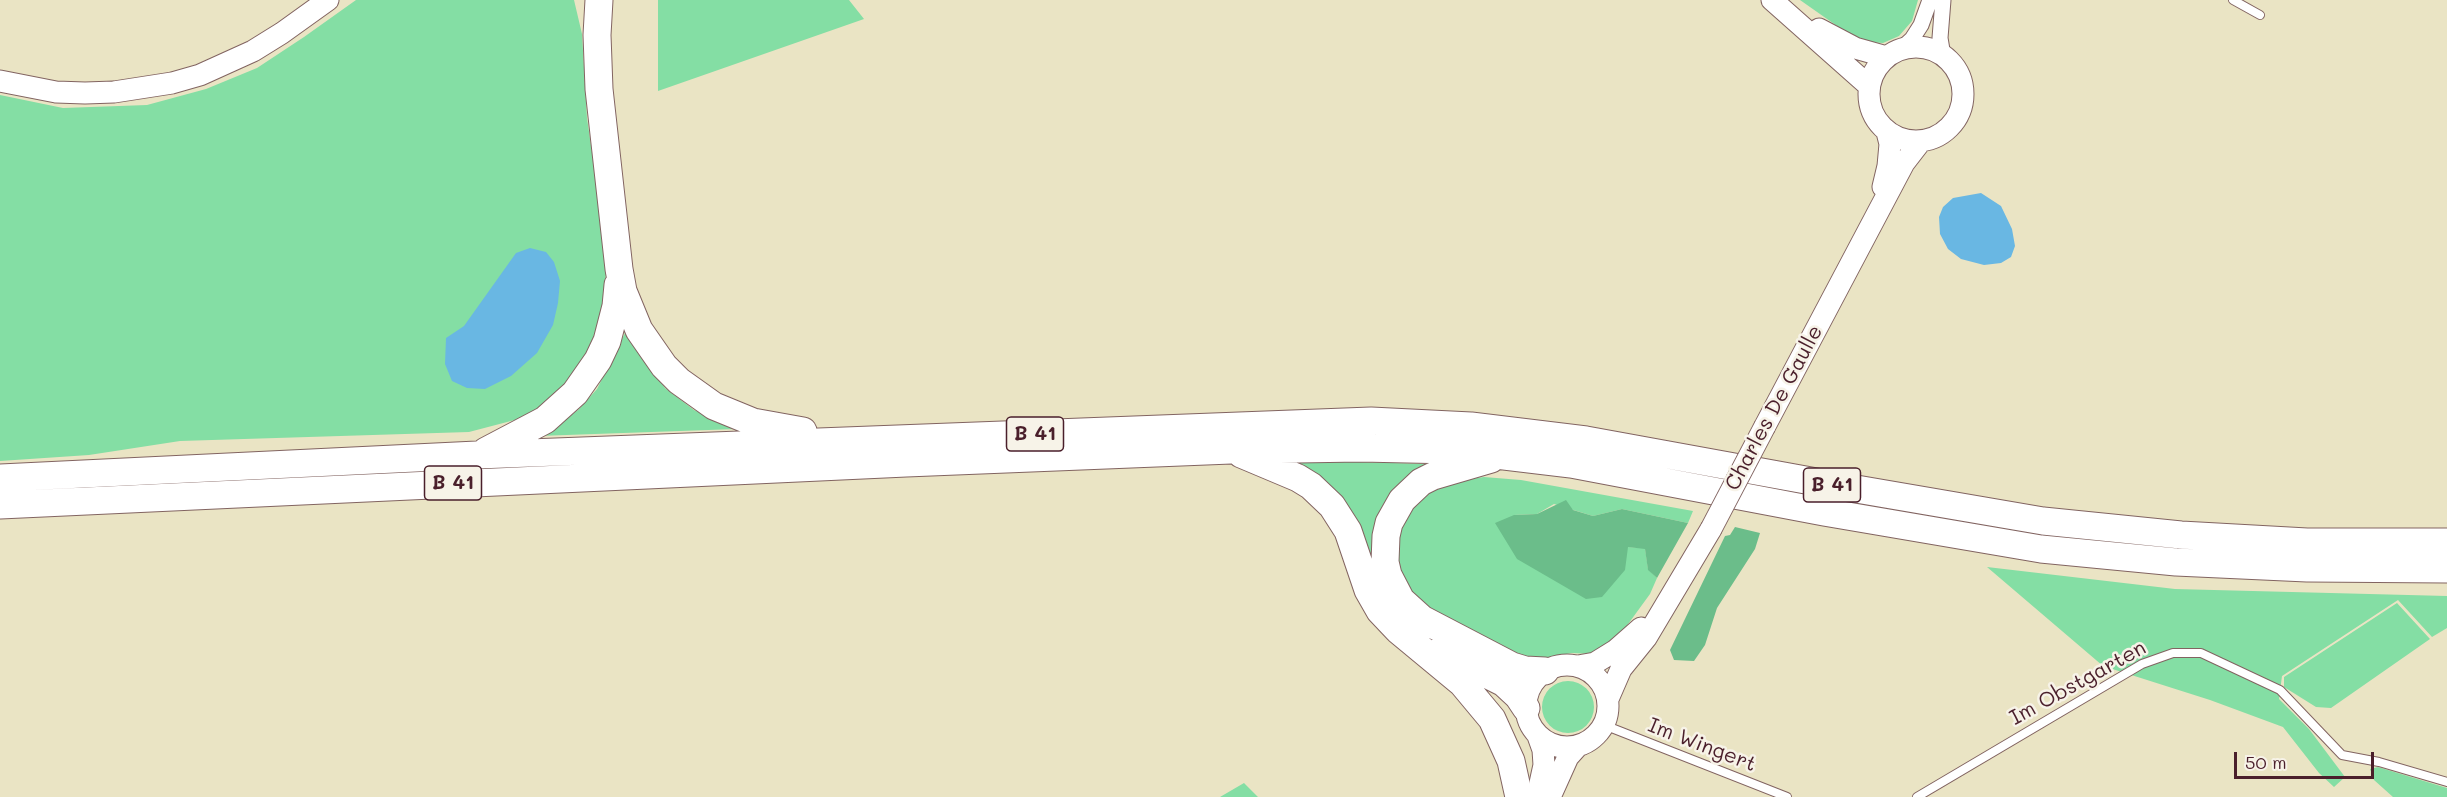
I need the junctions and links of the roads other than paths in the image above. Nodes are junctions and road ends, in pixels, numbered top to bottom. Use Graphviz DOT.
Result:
graph roads {
  1 [pos="328,0"];
  2 [pos="599,0"];
  3 [pos="1773,0"];
  4 [pos="1930,0"];
  5 [pos="1943,0"];
  6 [pos="2233,0"];
  7 [pos="2260,15"];
  8 [pos="1893,53"];
  9 [pos="1943,56"];
  10 [pos="0,81"];
  11 [pos="1869,86"];
  12 [pos="1887,132"];
  13 [pos="1921,141"];
  14 [pos="1875,218"];
  15 [pos="619,269"];
  16 [pos="851,440"];
  17 [pos="1231,450"];
  18 [pos="477,455"];
  19 [pos="1504,455"];
  20 [pos="0,478"];
  21 [pos="0,505"];
  22 [pos="2447,542"];
  23 [pos="2447,569"];
  24 [pos="1670,597"];
  25 [pos="1408,638"];
  26 [pos="1578,666"];
  27 [pos="1545,671"];
  28 [pos="1608,699"];
  29 [pos="1526,708"];
  30 [pos="1604,725"];
  31 [pos="1538,736"];
  32 [pos="1577,747"];
  33 [pos="2447,782"];
  34 [pos="1519,797"];
  35 [pos="1537,797"];
  36 [pos="1550,797"];
  37 [pos="1788,797"];
  38 [pos="1917,797"];
  1 -- 10 [label="street"];
  2 -- 15 [label="highway, B 41"];
  3 -- 8 [label="street"];
  3 -- 11 [label="street"];
  4 -- 8 [label="street"];
  5 -- 9 [label="street"];
  6 -- 7 [label="lane"];
  8 -- 9 [label="street"];
  8 -- 11 [label="street"];
  9 -- 13 [label="street"];
  11 -- 12 [label="street"];
  12 -- 13 [label="street"];
  12 -- 14 [label="street, Charles De Gaulle"];
  13 -- 14 [label="street, Charles De Gaulle"];
  14 -- 24 [label="street, Charles De Gaulle, bridge"];
  15 -- 16 [label="highway, B 41"];
  15 -- 18 [label="highway, B 41"];
  16 -- 18 [label="highway, B 41"];
  16 -- 22 [label="highway, B 41"];
  17 -- 19 [label="highway, B 41"];
  17 -- 21 [label="highway, B 41"];
  17 -- 25 [label="highway, B 41"];
  18 -- 20 [label="highway, B 41"];
  19 -- 23 [label="highway, B 41"];
  19 -- 27 [label="highway, B 41"];
  24 -- 26 [label="street, Charles De Gaulle"];
  24 -- 28 [label="street, Charles De Gaulle"];
  25 -- 29 [label="highway, B 41"];
  25 -- 34 [label="highway, B 41"];
  26 -- 27 [label="street"];
  26 -- 28 [label="street"];
  27 -- 29 [label="street"];
  28 -- 30 [label="street"];
  29 -- 31 [label="street"];
  30 -- 32 [label="street"];
  30 -- 37 [label="lane, Im Wingert"];
  31 -- 32 [label="street"];
  31 -- 35 [label="street"];
  32 -- 36 [label="street"];
  33 -- 38 [label="lane, Im Obstgarten"];
}
